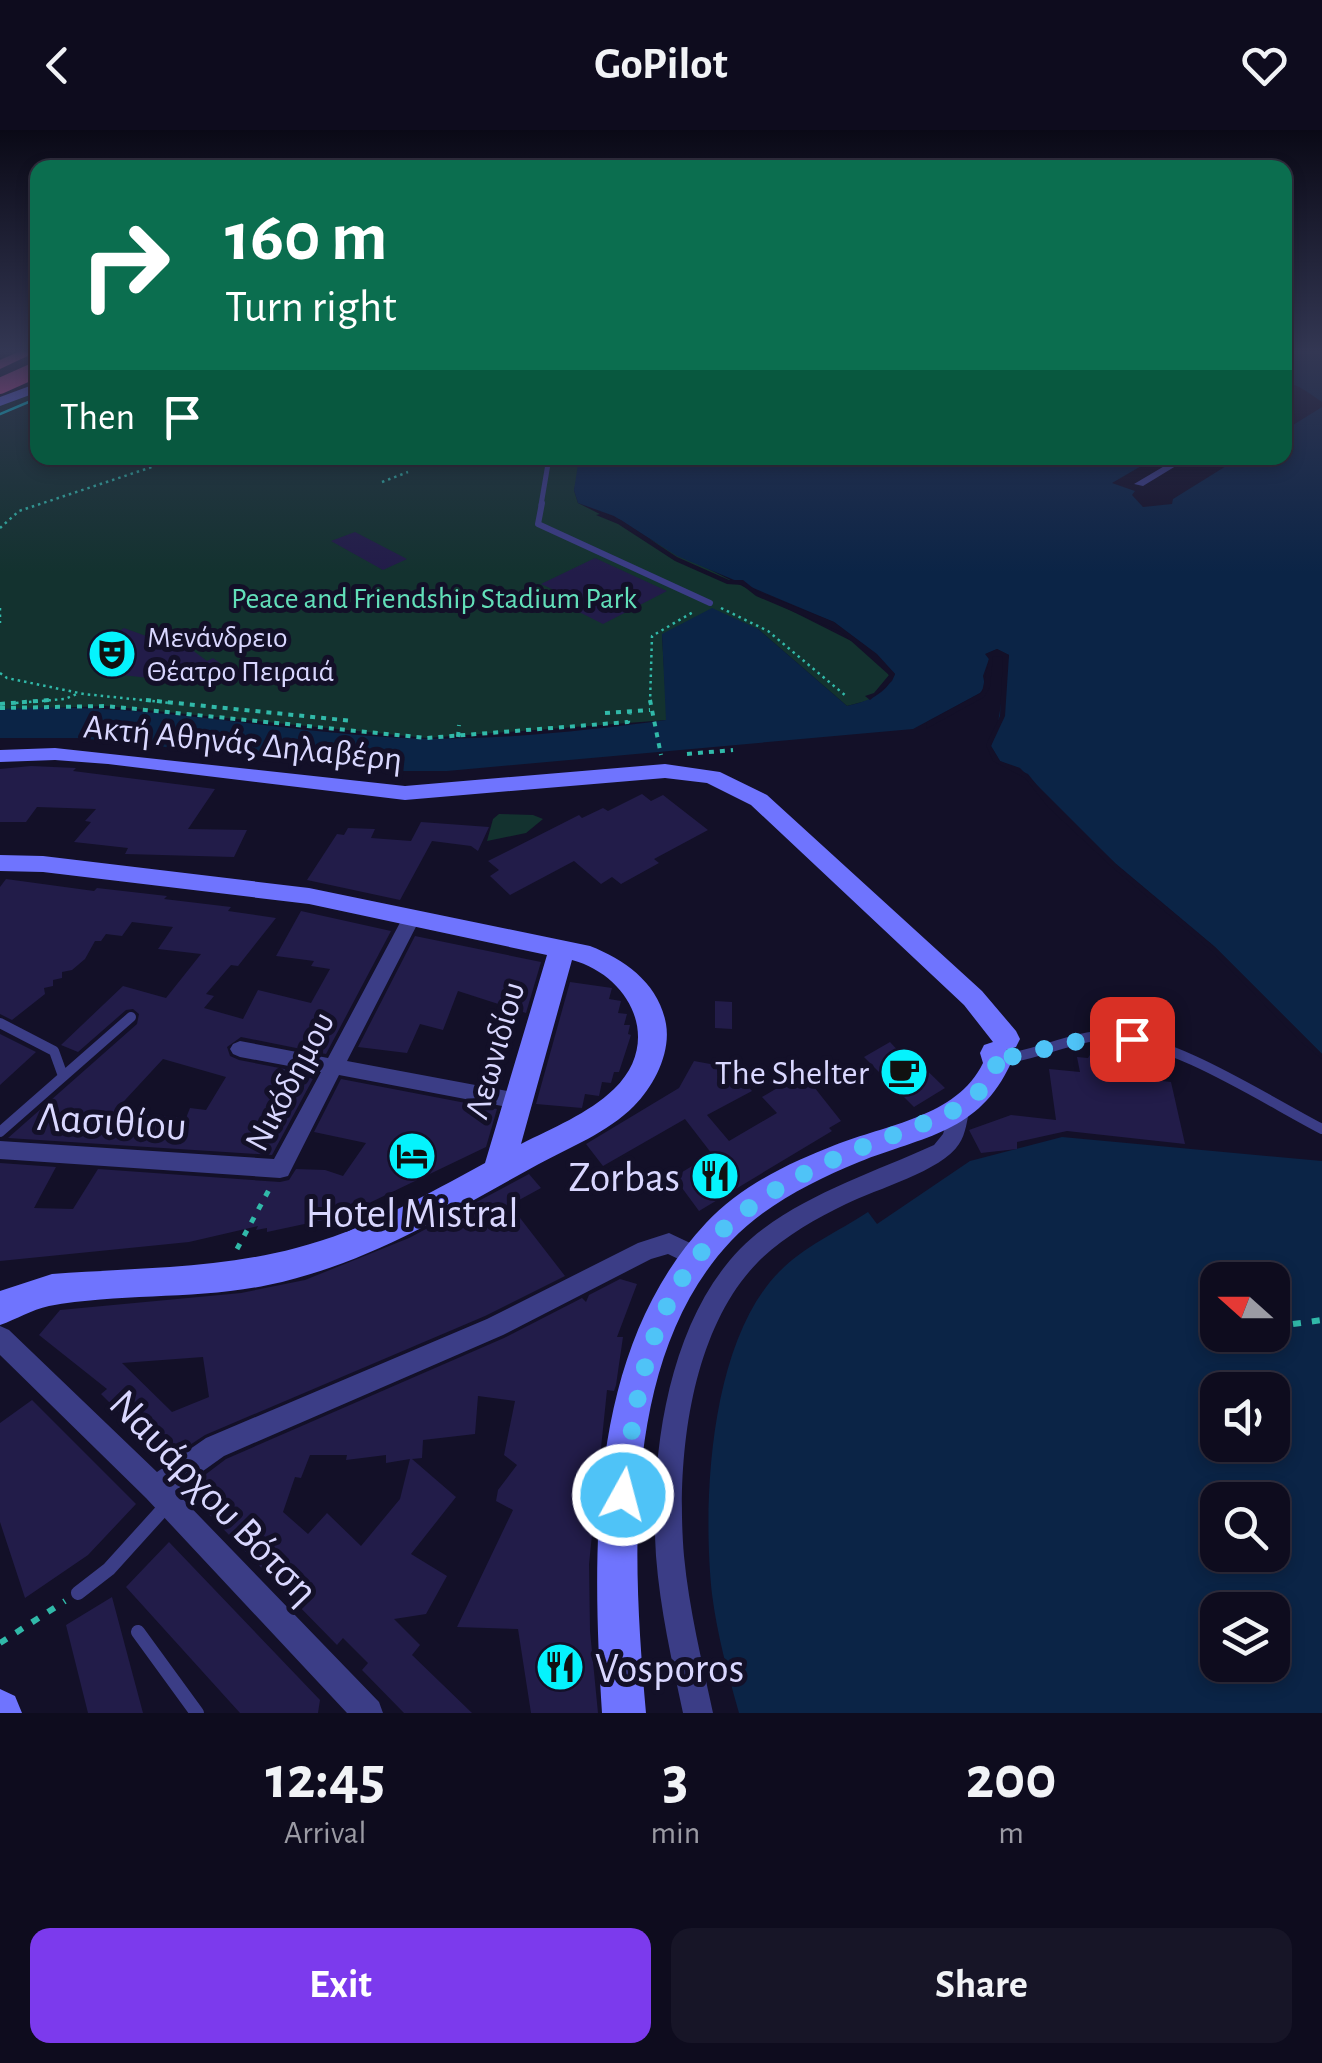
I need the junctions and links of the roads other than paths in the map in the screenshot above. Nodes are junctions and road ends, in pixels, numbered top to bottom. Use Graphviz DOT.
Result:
graph roads {
  1 [pos="549,465"];
  2 [pos="1172,465"];
  3 [pos="1139,484"];
  4 [pos="710,602"];
  5 [pos="0,756"];
  6 [pos="0,863"];
  7 [pos="412,917"];
  8 [pos="562,949"];
  9 [pos="131,1017"];
  10 [pos="0,1023"];
  11 [pos="1007,1046"];
  12 [pos="240,1048"];
  13 [pos="334,1066"];
  14 [pos="63,1076"];
  15 [pos="518,1102"];
  16 [pos="960,1108"];
  17 [pos="1322,1129"];
  18 [pos="0,1132"];
  19 [pos="0,1150"];
  20 [pos="280,1169"];
  21 [pos="498,1172"];
  22 [pos="697,1257"];
  23 [pos="3,1305"];
  24 [pos="0,1338"];
  25 [pos="161,1496"];
  26 [pos="78,1593"];
  27 [pos="138,1632"];
  28 [pos="197,1713"];
  29 [pos="368,1713"];
  30 [pos="624,1713"];
  31 [pos="698,1713"];
  1 -- 4 [label="lane"];
  2 -- 3 [label="street"];
  5 -- 11 [label="street, Ακτή Αθηνάς Δηλαβέρη"];
  6 -- 7 [label="street"];
  7 -- 8 [label="street"];
  7 -- 13 [label="street, Νικόδημου"];
  8 -- 15 [label="street, Λεωνιδίου"];
  8 -- 21 [label="street"];
  9 -- 14 [label="lane"];
  10 -- 14 [label="lane"];
  11 -- 16 [label="street"];
  11 -- 17 [label="lane"];
  12 -- 13 [label="street"];
  13 -- 15 [label="street"];
  13 -- 20 [label="street, Νικόδημου"];
  14 -- 18 [label="lane"];
  15 -- 21 [label="street, Λεωνιδίου"];
  16 -- 22 [label="street"];
  16 -- 31 [label="street"];
  19 -- 20 [label="street, Λασιθίου"];
  21 -- 23 [label="street"];
  22 -- 25 [label="street"];
  22 -- 30 [label="street"];
  24 -- 25 [label="street, Ναυάρχου Βότση"];
  25 -- 26 [label="lane"];
  25 -- 29 [label="street, Ναυάρχου Βότση"];
  27 -- 28 [label="lane"];
}
